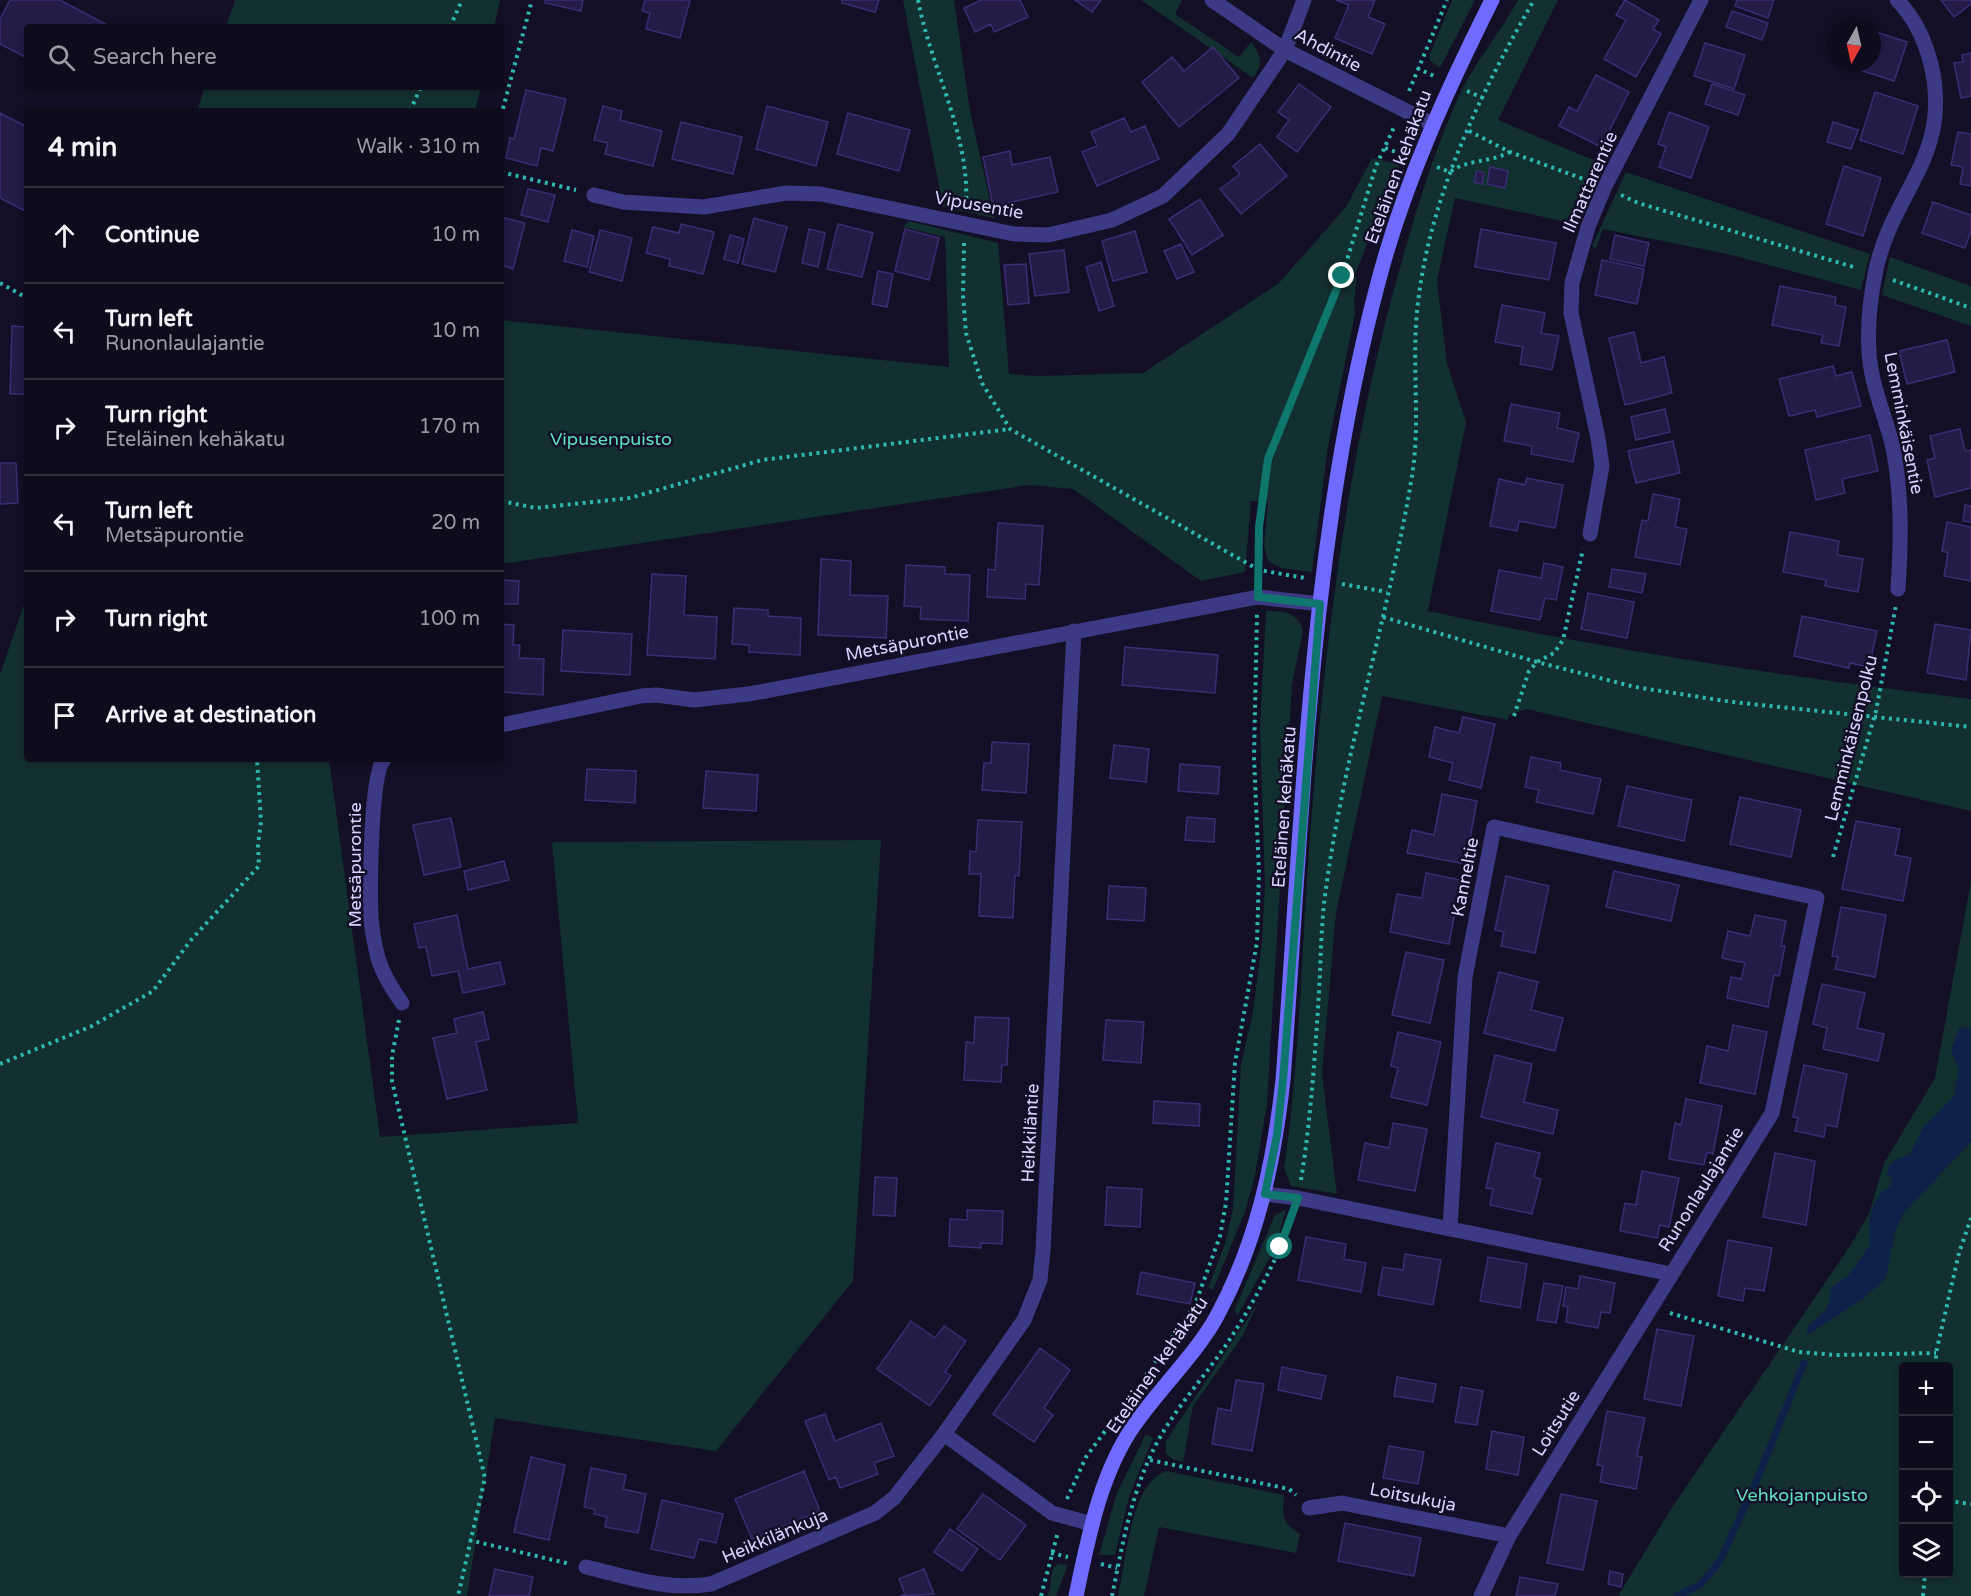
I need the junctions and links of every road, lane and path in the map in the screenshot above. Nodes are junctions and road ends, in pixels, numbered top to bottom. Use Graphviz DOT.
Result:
graph roads {
  1 [pos="462,0"];
  2 [pos="532,0"];
  3 [pos="918,0"];
  4 [pos="1212,0"];
  5 [pos="1304,0"];
  6 [pos="1447,0"];
  7 [pos="1492,0"];
  8 [pos="1534,0"];
  9 [pos="1701,0"];
  10 [pos="1897,0"];
  11 [pos="451,24"];
  12 [pos="1285,50"];
  13 [pos="420,90"];
  14 [pos="411,108"];
  15 [pos="503,108"];
  16 [pos="1401,111"];
  17 [pos="1432,124"];
  18 [pos="1468,131"];
  19 [pos="1510,152"];
  20 [pos="1450,172"];
  21 [pos="504,173"];
  22 [pos="1605,186"];
  23 [pos="594,195"];
  24 [pos="965,225"];
  25 [pos="1875,274"];
  26 [pos="0,283"];
  27 [pos="24,296"];
  28 [pos="1971,308"];
  29 [pos="1010,429"];
  30 [pos="504,502"];
  31 [pos="1590,534"];
  32 [pos="1259,570"];
  33 [pos="1898,589"];
  34 [pos="1258,597"];
  35 [pos="1320,604"];
  36 [pos="1383,617"];
  37 [pos="1074,631"];
  38 [pos="1537,662"];
  39 [pos="1514,716"];
  40 [pos="1873,718"];
  41 [pos="504,724"];
  42 [pos="1971,727"];
  43 [pos="257,762"];
  44 [pos="383,762"];
  45 [pos="1833,857"];
  46 [pos="1817,898"];
  47 [pos="402,1003"];
  48 [pos="0,1064"];
  49 [pos="1265,1194"];
  50 [pos="1298,1198"];
  51 [pos="1971,1218"];
  52 [pos="1450,1228"];
  53 [pos="1671,1274"];
  54 [pos="1651,1307"];
  55 [pos="1936,1353"];
  56 [pos="1936,1362"];
  57 [pos="1143,1380"];
  58 [pos="1114,1419"];
  59 [pos="944,1434"];
  60 [pos="1150,1460"];
  61 [pos="1953,1502"];
  62 [pos="1971,1504"];
  63 [pos="1309,1508"];
  64 [pos="1062,1516"];
  65 [pos="1092,1524"];
  66 [pos="1509,1536"];
  67 [pos="469,1540"];
  68 [pos="586,1567"];
  69 [pos="1925,1578"];
  70 [pos="458,1596"];
  71 [pos="1041,1596"];
  72 [pos="1076,1596"];
  73 [pos="1112,1596"];
  74 [pos="1481,1596"];
  75 [pos="1923,1596"];
  1 -- 11 [label="path"];
  2 -- 15 [label="path"];
  3 -- 24 [label="path"];
  4 -- 12 [label="street, Ahdintie"];
  5 -- 12 [label="street, Vipusentie"];
  6 -- 16 [label="path"];
  7 -- 17 [label="street, Eteläinen kehäkatu"];
  8 -- 18 [label="path"];
  9 -- 22 [label="street, Ilmattarentie"];
  10 -- 25 [label="street, Lemminkäisentie"];
  12 -- 16 [label="street, Ahdintie"];
  12 -- 24 [label="street, Vipusentie"];
  13 -- 14 [label="path"];
  16 -- 17 [label="street, Ahdintie"];
  16 -- 32 [label="path"];
  17 -- 35 [label="street, Eteläinen kehäkatu"];
  18 -- 19 [label="path"];
  18 -- 20 [label="path"];
  19 -- 20 [label="path"];
  19 -- 22 [label="path"];
  20 -- 36 [label="path"];
  21 -- 23 [label="path"];
  22 -- 25 [label="path"];
  22 -- 31 [label="street, Ilmattarentie"];
  23 -- 24 [label="street, Vipusentie"];
  24 -- 29 [label="path"];
  25 -- 28 [label="path"];
  25 -- 33 [label="street, Lemminkäisentie"];
  26 -- 27 [label="path"];
  29 -- 30 [label="path"];
  29 -- 32 [label="path"];
  31 -- 38 [label="path"];
  32 -- 34 [label="path"];
  33 -- 40 [label="path, Lemminkäisenpolku"];
  34 -- 35 [label="street, Metsäpurontie"];
  34 -- 37 [label="street, Metsäpurontie"];
  34 -- 57 [label="path"];
  35 -- 49 [label="street, Eteläinen kehäkatu"];
  36 -- 38 [label="path"];
  36 -- 50 [label="path"];
  37 -- 41 [label="street, Metsäpurontie"];
  37 -- 59 [label="street, Heikkiläntie"];
  38 -- 39 [label="path"];
  38 -- 40 [label="path"];
  40 -- 42 [label="path"];
  40 -- 45 [label="path, Lemminkäisenpolku"];
  43 -- 48 [label="path"];
  44 -- 47 [label="street, Metsäpurontie"];
  46 -- 52 [label="street, Kanneltie"];
  46 -- 53 [label="street, Runonlaulajantie"];
  47 -- 67 [label="path"];
  49 -- 50 [label="street, Runonlaulajantie"];
  49 -- 65 [label="street, Eteläinen kehäkatu"];
  50 -- 52 [label="street, Runonlaulajantie"];
  50 -- 60 [label="path"];
  51 -- 55 [label="path"];
  52 -- 53 [label="street, Runonlaulajantie"];
  53 -- 54 [label="street, Loitsutie"];
  54 -- 55 [label="path"];
  54 -- 66 [label="street, Loitsutie"];
  55 -- 56 [label="path"];
  58 -- 64 [label="path"];
  59 -- 64 [label="street"];
  59 -- 68 [label="street, Heikkilänkuja"];
  60 -- 63 [label="path"];
  60 -- 73 [label="path"];
  61 -- 62 [label="path"];
  63 -- 66 [label="street, Loitsukuja"];
  64 -- 65 [label="street"];
  64 -- 71 [label="path"];
  65 -- 72 [label="street, Eteläinen kehäkatu"];
  66 -- 74 [label="street, Loitsutie"];
  67 -- 68 [label="path"];
  67 -- 70 [label="path"];
  69 -- 75 [label="path"];
}
